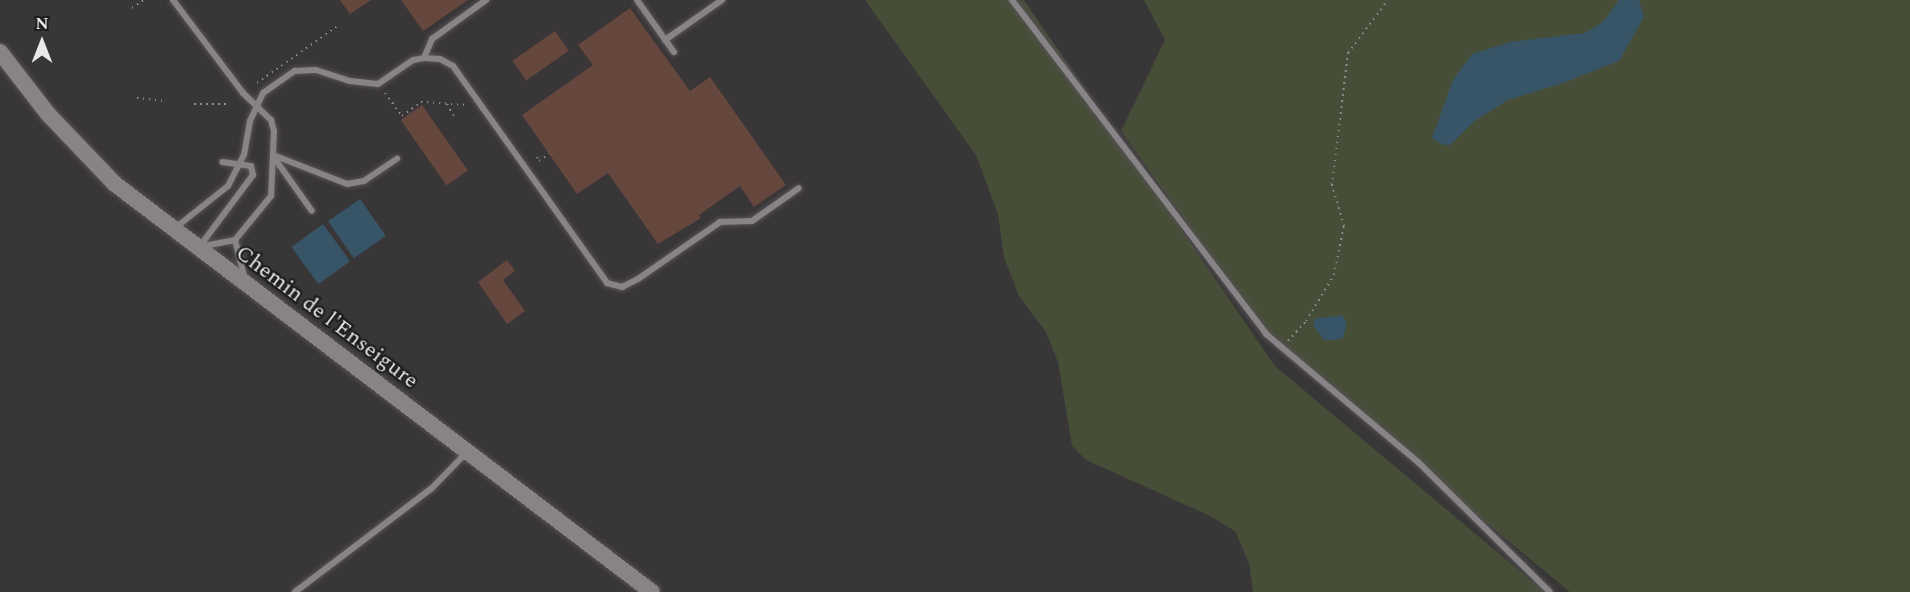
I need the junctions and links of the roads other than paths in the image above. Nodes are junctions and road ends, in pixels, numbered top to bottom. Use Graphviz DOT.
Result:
graph roads {
  1 [pos="173,0"];
  2 [pos="486,0"];
  3 [pos="637,0"];
  4 [pos="723,0"];
  5 [pos="1012,0"];
  6 [pos="665,40"];
  7 [pos="0,52"];
  8 [pos="674,52"];
  9 [pos="424,58"];
  10 [pos="256,107"];
  11 [pos="273,155"];
  12 [pos="397,159"];
  13 [pos="222,162"];
  14 [pos="240,165"];
  15 [pos="799,188"];
  16 [pos="312,211"];
  17 [pos="174,228"];
  18 [pos="235,240"];
  19 [pos="199,247"];
  20 [pos="247,285"];
  21 [pos="468,451"];
  22 [pos="296,592"];
  23 [pos="652,592"];
  24 [pos="1550,592"];
  1 -- 10 [label="lane"];
  2 -- 9 [label="lane"];
  3 -- 6 [label="lane"];
  4 -- 6 [label="lane"];
  5 -- 24 [label="lane"];
  6 -- 8 [label="lane"];
  7 -- 17 [label="street, Chemin de l'Enseigure"];
  9 -- 10 [label="lane"];
  9 -- 15 [label="lane"];
  10 -- 11 [label="lane"];
  10 -- 14 [label="lane"];
  11 -- 12 [label="lane"];
  11 -- 16 [label="lane"];
  11 -- 18 [label="lane"];
  13 -- 14 [label="lane"];
  14 -- 17 [label="lane"];
  14 -- 19 [label="lane"];
  17 -- 19 [label="street, Chemin de l'Enseigure"];
  18 -- 19 [label="lane"];
  18 -- 20 [label="lane"];
  19 -- 20 [label="street, Chemin de l'Enseigure"];
  20 -- 21 [label="street, Chemin de l'Enseigure"];
  21 -- 22 [label="lane"];
  21 -- 23 [label="street, Chemin de l'Enseigure"];
}
